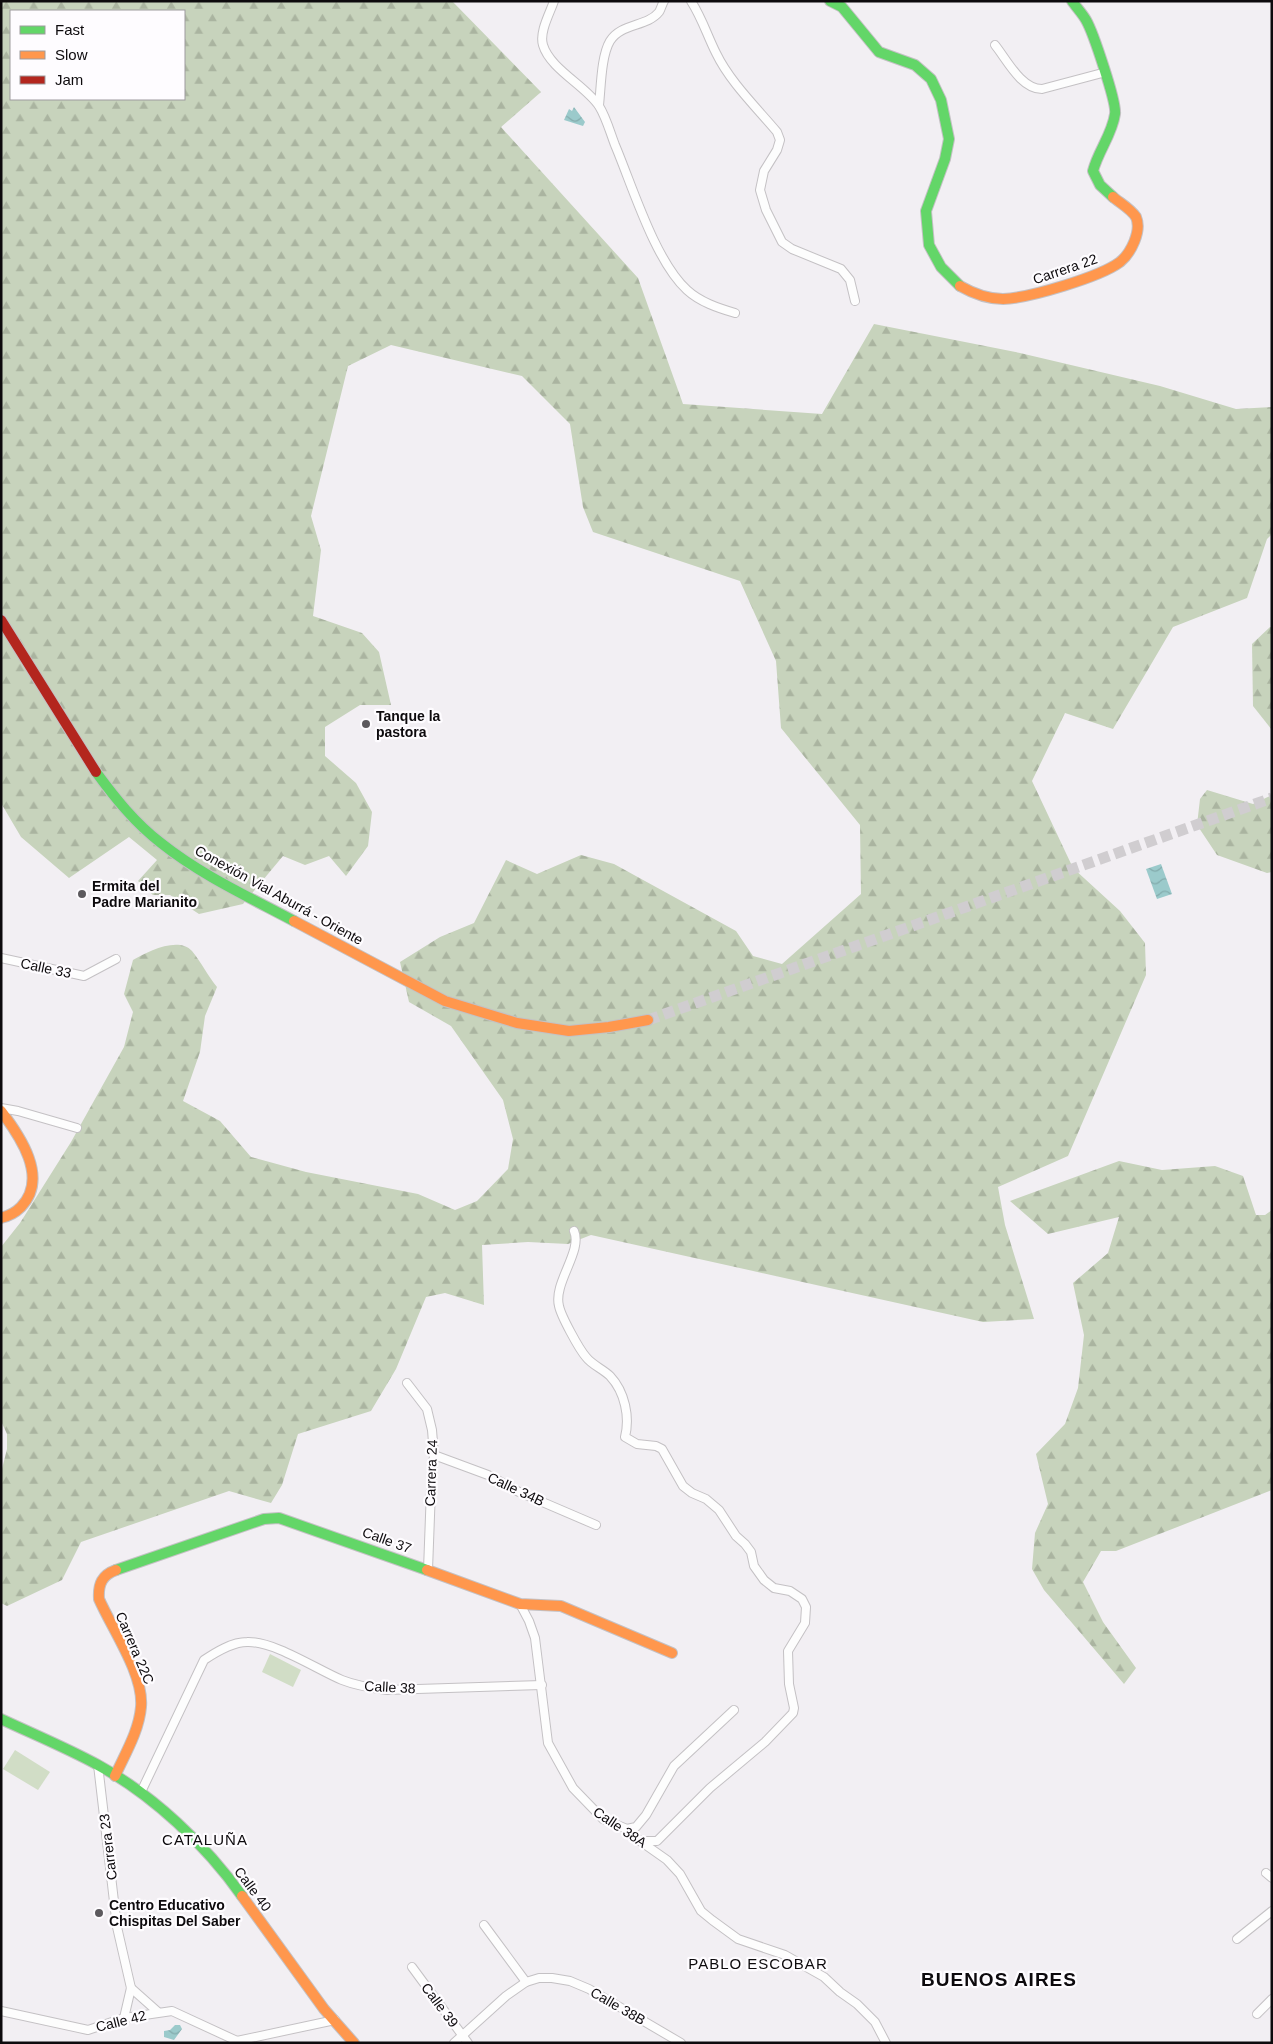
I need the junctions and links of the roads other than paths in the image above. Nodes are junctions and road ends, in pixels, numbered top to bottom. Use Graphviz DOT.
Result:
graph roads {
  1 [pos="554,1"];
  2 [pos="664,1"];
  3 [pos="691,1"];
  4 [pos="830,1"];
  5 [pos="1072,1"];
  6 [pos="995,45"];
  7 [pos="1106,72"];
  8 [pos="598,105"];
  9 [pos="855,301"];
  10 [pos="735,313"];
  11 [pos="1,620"];
  12 [pos="1,958"];
  13 [pos="116,959"];
  14 [pos="648,1020"];
  15 [pos="1,1110"];
  16 [pos="77,1128"];
  17 [pos="1,1218"];
  18 [pos="574,1231"];
  19 [pos="407,1383"];
  20 [pos="434,1455"];
  21 [pos="596,1525"];
  22 [pos="428,1570"];
  23 [pos="98,1587"];
  24 [pos="520,1604"];
  25 [pos="672,1653"];
  26 [pos="542,1685"];
  27 [pos="734,1710"];
  28 [pos="1,1719"];
  29 [pos="98,1765"];
  30 [pos="115,1776"];
  31 [pos="141,1792"];
  32 [pos="628,1829"];
  33 [pos="640,1841"];
  34 [pos="1272,1911"];
  35 [pos="484,1925"];
  36 [pos="1237,1939"];
  37 [pos="412,1967"];
  38 [pos="526,1982"];
  39 [pos="131,1988"];
  40 [pos="1272,1999"];
  41 [pos="1,2011"];
  42 [pos="158,2012"];
  43 [pos="1257,2014"];
  44 [pos="124,2018"];
  45 [pos="335,2020"];
  46 [pos="466,2039"];
  47 [pos="236,2042"];
  48 [pos="354,2043"];
  49 [pos="454,2043"];
  50 [pos="681,2043"];
  51 [pos="886,2043"];
  1 -- 8 [label="street"];
  2 -- 8 [label="street"];
  3 -- 9 [label="street"];
  4 -- 7 [label="street, Carrera 22"];
  5 -- 7 [label="street, Carrera 22"];
  6 -- 7 [label="street"];
  8 -- 10 [label="street"];
  11 -- 14 [label="street, Conexión Vial Aburrá - Oriente"];
  12 -- 13 [label="street, Calle 33"];
  15 -- 16 [label="street"];
  15 -- 17 [label="street"];
  18 -- 33 [label="street"];
  19 -- 20 [label="street, Carrera 24"];
  20 -- 21 [label="street, Calle 34B"];
  20 -- 22 [label="street, Carrera 24"];
  22 -- 23 [label="street, Calle 37"];
  22 -- 24 [label="street, Calle 37"];
  23 -- 30 [label="street, Carrera 22C"];
  24 -- 25 [label="street, Calle 37"];
  24 -- 26 [label="street, Calle 38A"];
  26 -- 31 [label="street, Calle 38"];
  26 -- 32 [label="street, Calle 38A"];
  27 -- 32 [label="street"];
  28 -- 29 [label="street, Calle 40"];
  29 -- 30 [label="street, Calle 40"];
  29 -- 39 [label="street, Carrera 23"];
  30 -- 31 [label="street, Calle 40"];
  31 -- 45 [label="street, Calle 40"];
  32 -- 33 [label="street, Calle 38A"];
  33 -- 51 [label="street, Calle 38A"];
  34 -- 36 [label="street"];
  35 -- 38 [label="street"];
  37 -- 46 [label="street, Calle 39"];
  38 -- 46 [label="street"];
  38 -- 50 [label="street, Calle 38B"];
  39 -- 42 [label="street"];
  39 -- 44 [label="street, Carrera 23"];
  40 -- 43 [label="street"];
  41 -- 44 [label="street, Calle 42"];
  42 -- 44 [label="street, Calle 42"];
  42 -- 47 [label="street, Calle 42"];
  45 -- 47 [label="street"];
  45 -- 48 [label="street, Calle 40"];
  46 -- 49 [label="street"];
}
